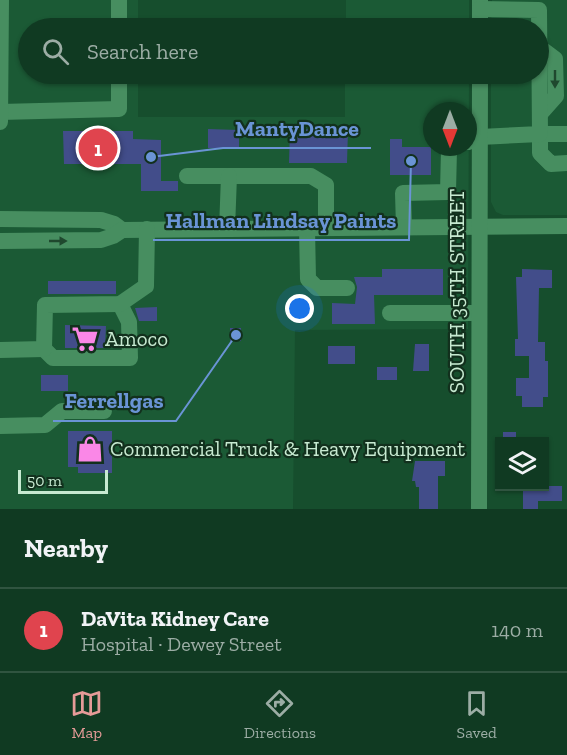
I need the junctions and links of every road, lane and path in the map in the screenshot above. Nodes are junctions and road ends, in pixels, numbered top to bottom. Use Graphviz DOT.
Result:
graph roads {
  1 [pos="1,0"];
  2 [pos="119,0"];
  3 [pos="480,4"];
  4 [pos="119,18"];
  5 [pos="539,18"];
  6 [pos="119,84"];
  7 [pos="479,84"];
  8 [pos="540,84"];
  9 [pos="477,107"];
  10 [pos="0,112"];
  11 [pos="0,123"];
  12 [pos="566,133"];
  13 [pos="540,134"];
  14 [pos="477,140"];
  15 [pos="449,156"];
  16 [pos="475,156"];
  17 [pos="567,164"];
  18 [pos="187,176"];
  19 [pos="229,176"];
  20 [pos="0,219"];
  21 [pos="479,226"];
  22 [pos="567,226"];
  23 [pos="404,227"];
  24 [pos="307,228"];
  25 [pos="326,228"];
  26 [pos="227,229"];
  27 [pos="122,230"];
  28 [pos="147,230"];
  29 [pos="0,241"];
  30 [pos="347,288"];
  31 [pos="120,304"];
  32 [pos="390,313"];
  33 [pos="479,313"];
  34 [pos="44,349"];
  35 [pos="0,350"];
  36 [pos="104,411"];
  37 [pos="0,426"];
  38 [pos="479,509"];
  1 -- 10 [label="street"];
  2 -- 4 [label="street"];
  3 -- 5 [label="street"];
  6 -- 10 [label="street"];
  7 -- 9 [label="street, SOUTH 35TH STREET"];
  8 -- 13 [label="street"];
  10 -- 11 [label="street"];
  12 -- 13 [label="street"];
  13 -- 14 [label="street"];
  13 -- 17 [label="street"];
  15 -- 23 [label="street"];
  16 -- 21 [label="street, SOUTH 35TH STREET"];
  18 -- 19 [label="street"];
  19 -- 25 [label="street"];
  19 -- 26 [label="street"];
  20 -- 27 [label="street"];
  21 -- 22 [label="street"];
  21 -- 23 [label="street"];
  21 -- 33 [label="street, SOUTH 35TH STREET"];
  23 -- 25 [label="street"];
  24 -- 25 [label="street"];
  24 -- 26 [label="street"];
  24 -- 30 [label="street"];
  26 -- 28 [label="street"];
  27 -- 28 [label="street"];
  29 -- 27 [label="street, one-way"];
  28 -- 31 [label="street"];
  31 -- 34 [label="street"];
  31 -- 34 [label="street"];
  32 -- 33 [label="street"];
  33 -- 38 [label="street, SOUTH 35TH STREET"];
  34 -- 35 [label="street"];
  36 -- 37 [label="street"];
}
